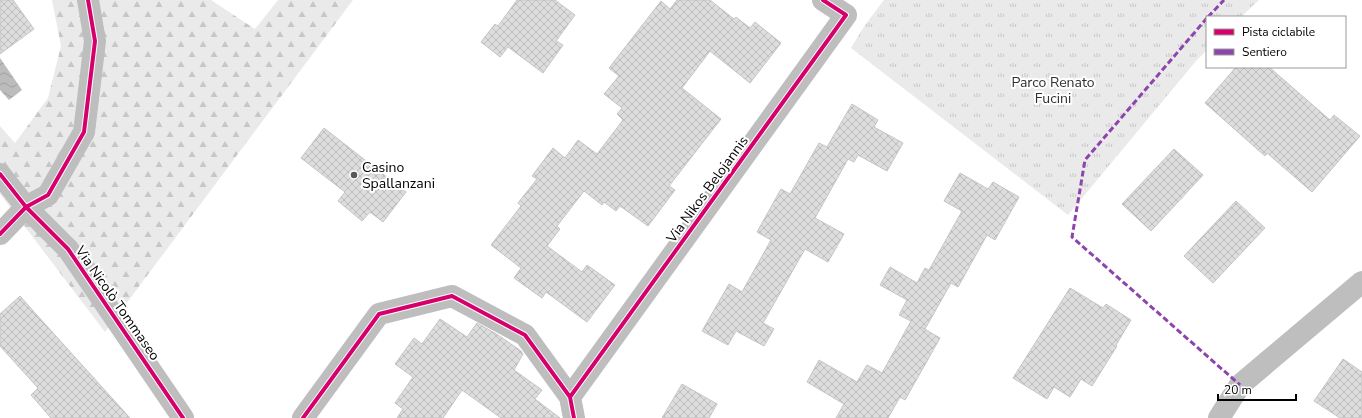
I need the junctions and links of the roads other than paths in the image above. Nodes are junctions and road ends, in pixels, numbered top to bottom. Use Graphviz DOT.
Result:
graph roads {
  1 [pos="88,0"];
  2 [pos="823,0"];
  3 [pos="0,174"];
  4 [pos="26,207"];
  5 [pos="0,234"];
  6 [pos="1362,282"];
  7 [pos="570,397"];
  8 [pos="183,418"];
  9 [pos="303,418"];
  10 [pos="574,418"];
  11 [pos="1220,418"];
  1 -- 4 [label="street"];
  2 -- 7 [label="street, Via Nikos Belojannis"];
  3 -- 4 [label="street, Via Nicolò Tommaseo"];
  4 -- 5 [label="street"];
  4 -- 8 [label="street, Via Nicolò Tommaseo"];
  6 -- 11 [label="street"];
  7 -- 9 [label="street"];
  7 -- 10 [label="street"];
}
